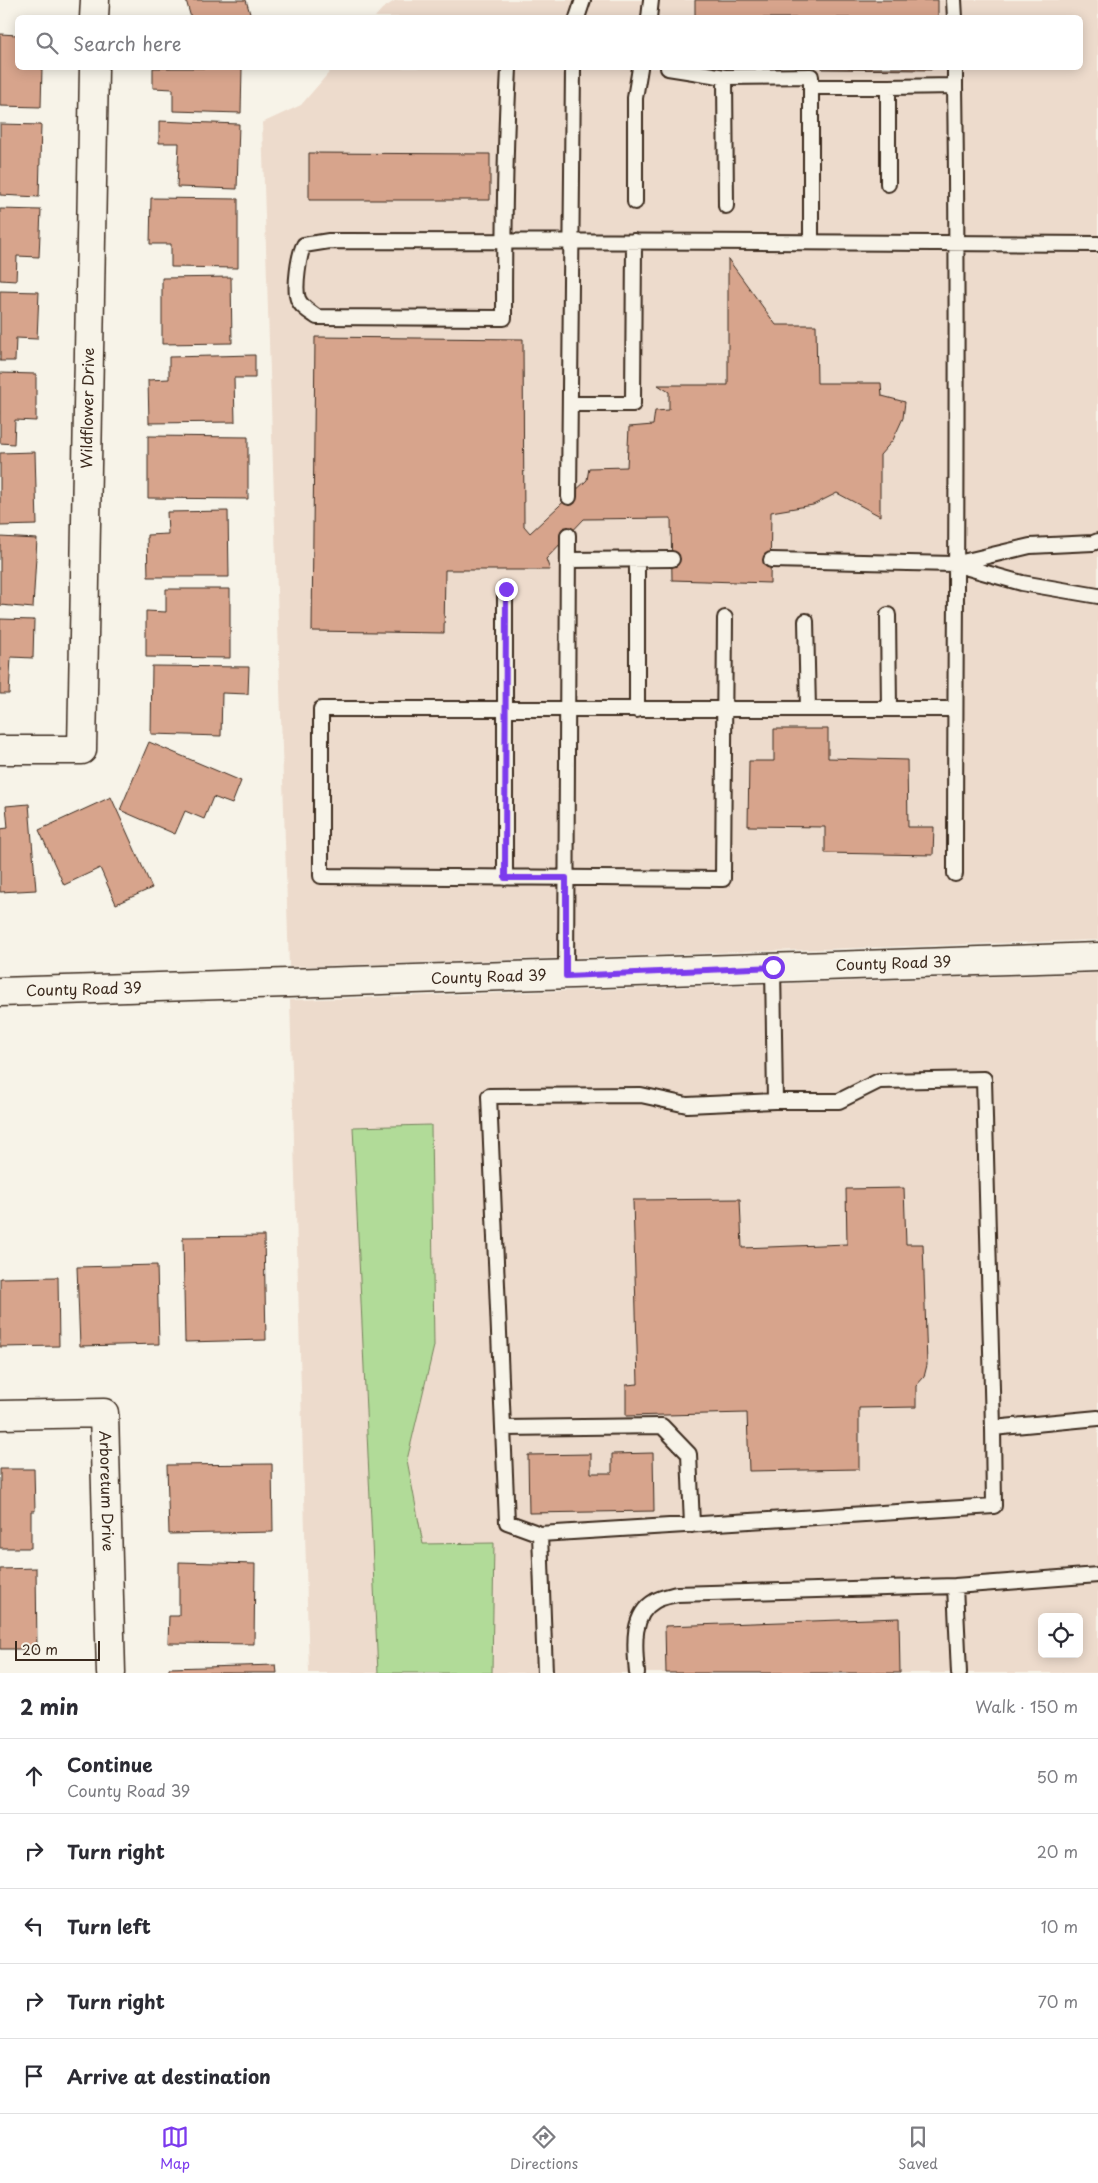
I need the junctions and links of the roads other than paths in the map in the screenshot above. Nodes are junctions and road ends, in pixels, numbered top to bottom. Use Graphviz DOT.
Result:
graph roads {
  1 [pos="95,0"];
  2 [pos="582,0"];
  3 [pos="651,0"];
  4 [pos="954,0"];
  5 [pos="94,15"];
  6 [pos="578,15"];
  7 [pos="648,15"];
  8 [pos="955,15"];
  9 [pos="94,70"];
  10 [pos="509,70"];
  11 [pos="573,70"];
  12 [pos="640,70"];
  13 [pos="679,70"];
  14 [pos="955,70"];
  15 [pos="725,78"];
  16 [pos="955,86"];
  17 [pos="811,87"];
  18 [pos="888,87"];
  19 [pos="888,184"];
  20 [pos="635,202"];
  21 [pos="726,206"];
  22 [pos="504,242"];
  23 [pos="572,242"];
  24 [pos="634,242"];
  25 [pos="811,242"];
  26 [pos="957,242"];
  27 [pos="1098,244"];
  28 [pos="570,404"];
  29 [pos="569,497"];
  30 [pos="568,536"];
  31 [pos="1098,541"];
  32 [pos="637,559"];
  33 [pos="672,559"];
  34 [pos="569,560"];
  35 [pos="770,560"];
  36 [pos="954,564"];
  37 [pos="506,589"];
  38 [pos="1098,596"];
  39 [pos="888,615"];
  40 [pos="725,618"];
  41 [pos="806,621"];
  42 [pos="504,709"];
  43 [pos="723,709"];
  44 [pos="808,709"];
  45 [pos="889,709"];
  46 [pos="955,709"];
  47 [pos="567,710"];
  48 [pos="637,710"];
  49 [pos="0,750"];
  50 [pos="955,874"];
  51 [pos="505,878"];
  52 [pos="566,878"];
  53 [pos="1098,957"];
  54 [pos="773,967"];
  55 [pos="566,976"];
  56 [pos="0,992"];
  57 [pos="775,1101"];
  58 [pos="0,1415"];
  59 [pos="1098,1418"];
  60 [pos="504,1428"];
  61 [pos="993,1428"];
  62 [pos="692,1525"];
  63 [pos="540,1534"];
  64 [pos="1098,1575"];
  65 [pos="955,1586"];
  66 [pos="110,1673"];
  67 [pos="545,1673"];
  68 [pos="636,1673"];
  69 [pos="959,1673"];
  1 -- 5 [label="street"];
  2 -- 6 [label="lane"];
  3 -- 7 [label="lane"];
  4 -- 8 [label="lane"];
  9 -- 49 [label="street, Wildflower Drive"];
  10 -- 22 [label="lane"];
  11 -- 23 [label="lane"];
  12 -- 20 [label="lane"];
  13 -- 15 [label="lane"];
  14 -- 16 [label="lane"];
  15 -- 17 [label="lane"];
  15 -- 21 [label="lane"];
  16 -- 18 [label="lane"];
  16 -- 26 [label="lane"];
  17 -- 18 [label="lane"];
  17 -- 25 [label="lane"];
  18 -- 19 [label="lane"];
  22 -- 22 [label="lane"];
  22 -- 23 [label="lane"];
  23 -- 24 [label="lane"];
  23 -- 28 [label="lane"];
  24 -- 25 [label="lane"];
  24 -- 28 [label="lane"];
  25 -- 26 [label="lane"];
  26 -- 27 [label="lane"];
  26 -- 36 [label="lane"];
  28 -- 29 [label="lane"];
  30 -- 34 [label="lane"];
  31 -- 36 [label="lane"];
  32 -- 33 [label="lane"];
  32 -- 34 [label="lane"];
  32 -- 48 [label="lane"];
  34 -- 47 [label="lane"];
  35 -- 36 [label="lane"];
  36 -- 38 [label="lane"];
  36 -- 46 [label="lane"];
  37 -- 42 [label="lane"];
  39 -- 45 [label="lane"];
  40 -- 43 [label="lane"];
  41 -- 44 [label="lane"];
  42 -- 47 [label="lane"];
  42 -- 51 [label="lane"];
  42 -- 51 [label="lane"];
  43 -- 44 [label="lane"];
  43 -- 48 [label="lane"];
  43 -- 52 [label="lane"];
  44 -- 45 [label="lane"];
  45 -- 46 [label="lane"];
  46 -- 50 [label="lane"];
  47 -- 48 [label="lane"];
  47 -- 52 [label="lane"];
  51 -- 52 [label="lane"];
  52 -- 55 [label="lane"];
  53 -- 54 [label="street, County Road 39"];
  54 -- 55 [label="street, County Road 39"];
  54 -- 57 [label="lane"];
  55 -- 56 [label="street, County Road 39"];
  57 -- 60 [label="lane"];
  57 -- 61 [label="lane"];
  58 -- 66 [label="street, Arboretum Drive"];
  59 -- 61 [label="lane"];
  60 -- 62 [label="lane"];
  60 -- 63 [label="lane"];
  61 -- 62 [label="lane"];
  62 -- 63 [label="lane"];
  63 -- 67 [label="lane"];
  64 -- 65 [label="lane"];
  65 -- 68 [label="lane"];
  65 -- 69 [label="lane"];
}
